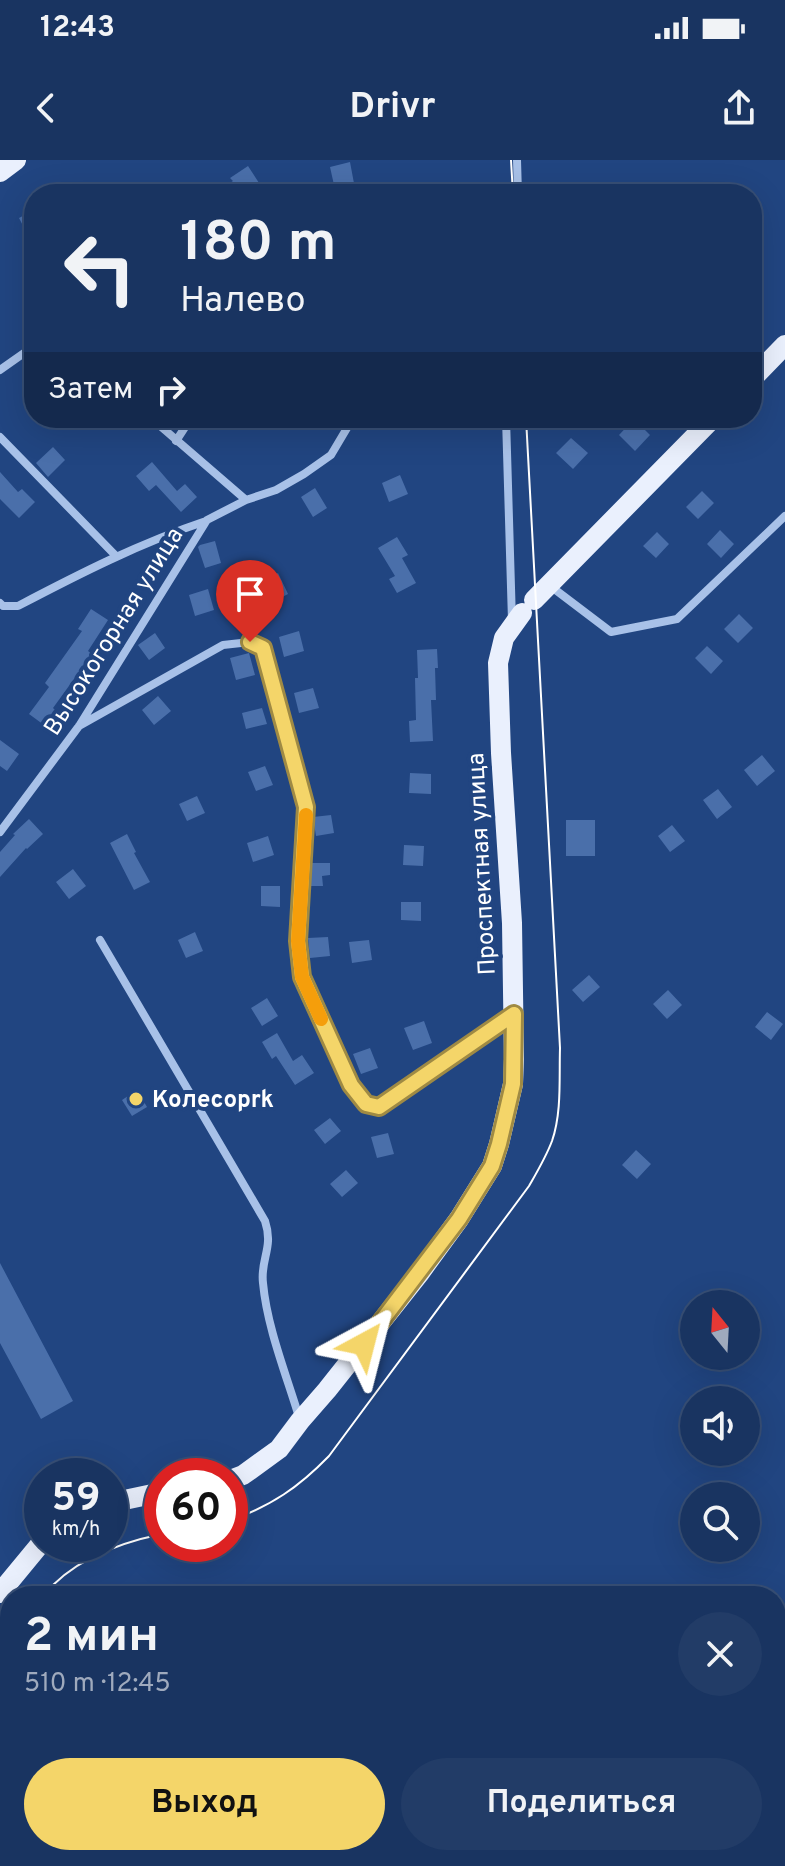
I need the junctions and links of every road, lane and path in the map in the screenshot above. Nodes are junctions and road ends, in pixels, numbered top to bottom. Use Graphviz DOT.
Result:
graph roads {
  1 [pos="16,160"];
  2 [pos="517,160"];
  3 [pos="0,172"];
  4 [pos="518,184"];
  5 [pos="785,345"];
  6 [pos="24,353"];
  7 [pos="762,369"];
  8 [pos="0,370"];
  9 [pos="162,428"];
  10 [pos="184,428"];
  11 [pos="347,428"];
  12 [pos="507,428"];
  13 [pos="703,428"];
  14 [pos="0,437"];
  15 [pos="176,441"];
  16 [pos="246,500"];
  17 [pos="785,516"];
  18 [pos="207,520"];
  19 [pos="116,556"];
  20 [pos="549,584"];
  21 [pos="0,603"];
  22 [pos="523,614"];
  23 [pos="79,726"];
  24 [pos="0,832"];
  25 [pos="100,940"];
  26 [pos="514,1014"];
  27 [pos="300,1421"];
  28 [pos="248,1471"];
  29 [pos="26,1562"];
  30 [pos="6,1586"];
  1 -- 3 [label="main road"];
  2 -- 4 [label="street"];
  5 -- 7 [label="main road"];
  6 -- 8 [label="street"];
  9 -- 15 [label="street"];
  10 -- 15 [label="street"];
  11 -- 16 [label="street, Высокогорная улица"];
  12 -- 22 [label="street"];
  13 -- 20 [label="main road"];
  14 -- 19 [label="street"];
  15 -- 16 [label="street"];
  16 -- 18 [label="street, Высокогорная улица"];
  17 -- 20 [label="street"];
  18 -- 19 [label="street"];
  18 -- 23 [label="street, Высокогорная улица"];
  19 -- 21 [label="street"];
  20 -- 22 [label="main road"];
  22 -- 26 [label="main road, Проспектная улица"];
  23 -- 24 [label="street, Высокогорная улица"];
  23 -- 26 [label="street"];
  25 -- 27 [label="street"];
  26 -- 27 [label="main road, Проспектная улица"];
  27 -- 28 [label="main road, Проспектная улица"];
  29 -- 30 [label="main road"];
}
